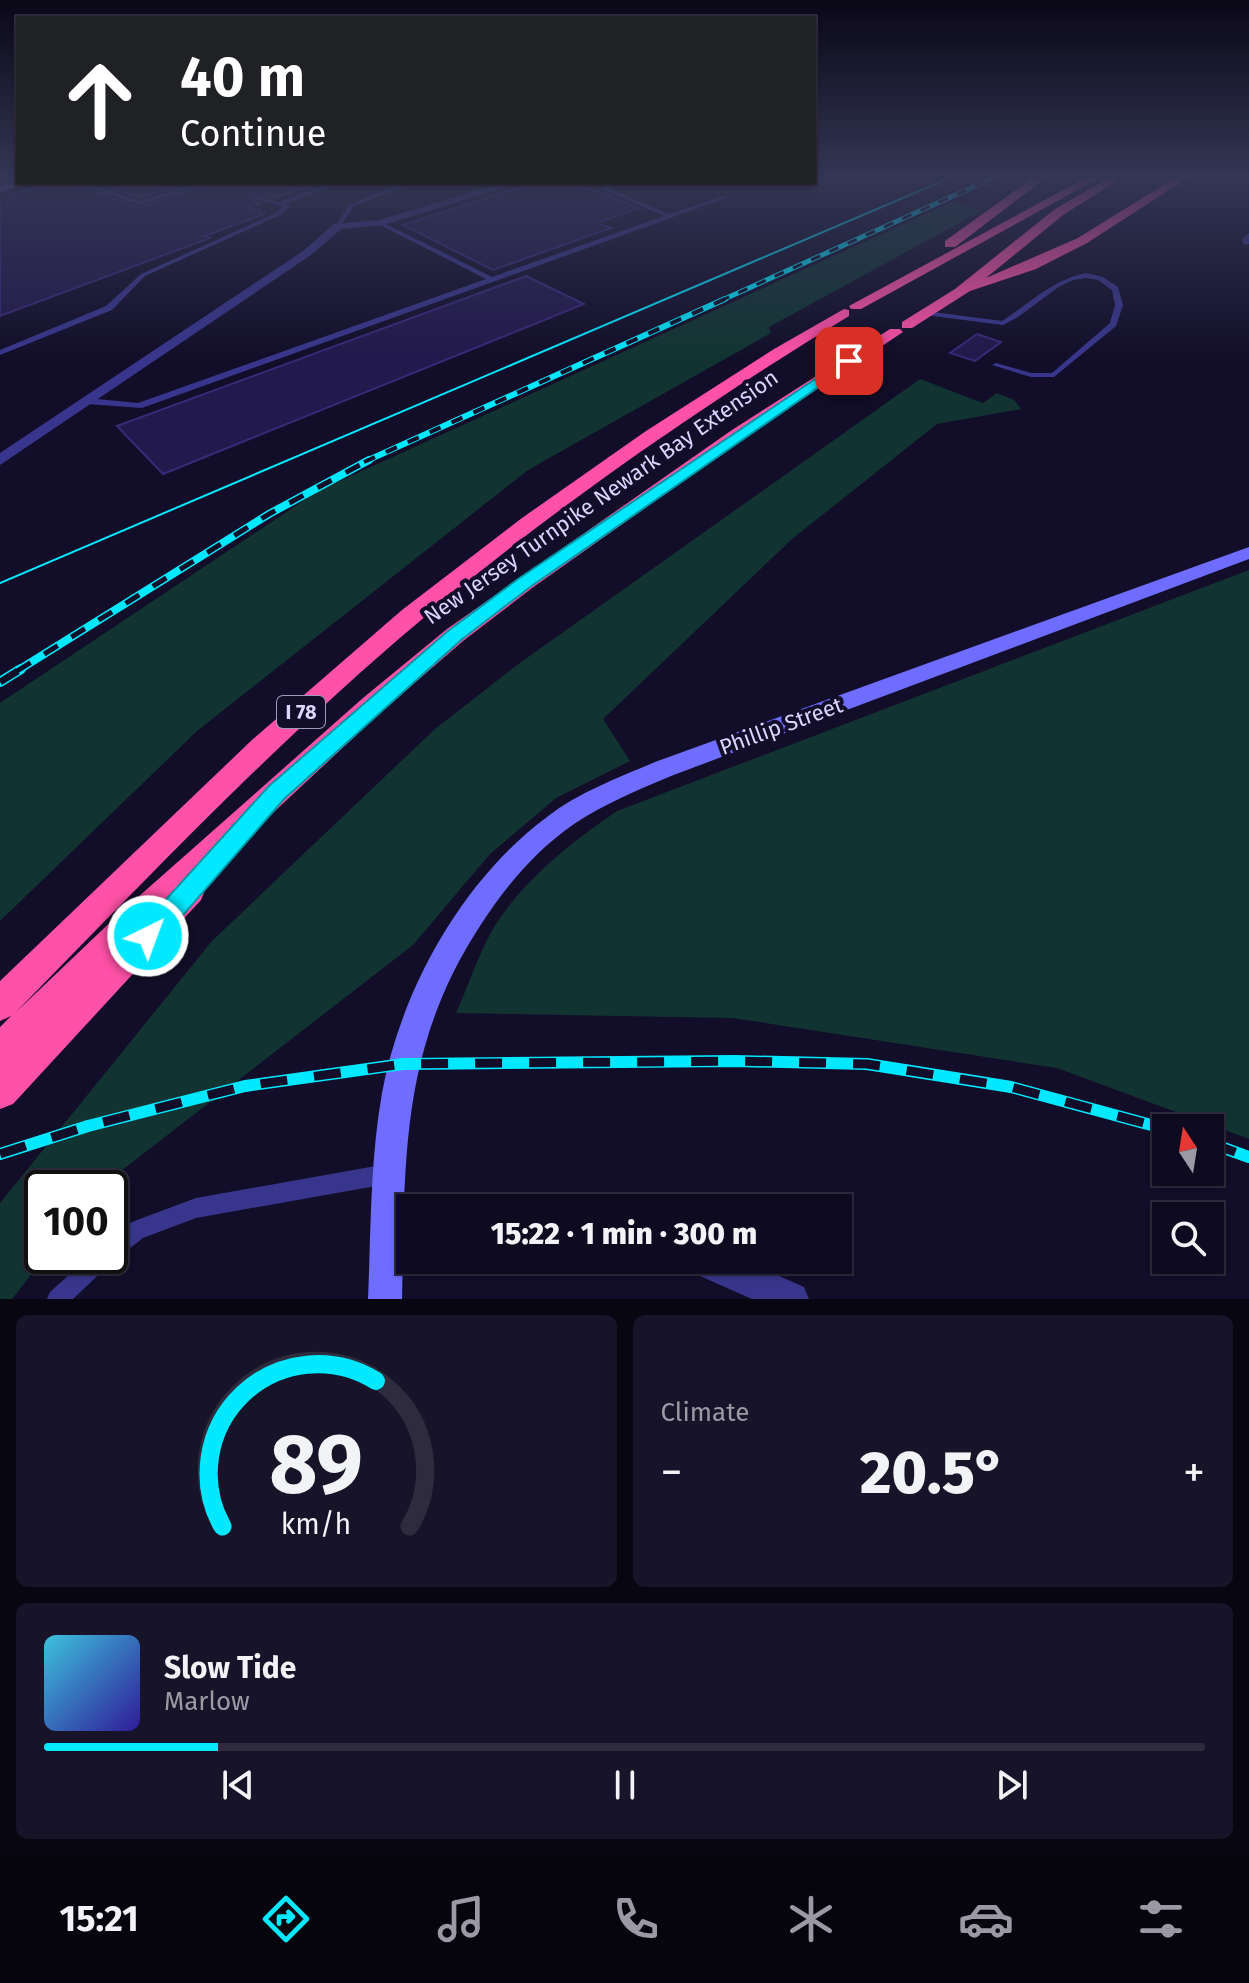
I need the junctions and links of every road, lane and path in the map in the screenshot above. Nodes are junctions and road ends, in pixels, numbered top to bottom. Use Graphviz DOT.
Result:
graph roads {
  1 [pos="226,238"];
  2 [pos="325,238"];
  3 [pos="409,238"];
  4 [pos="608,238"];
  5 [pos="960,238"];
  6 [pos="984,238"];
  7 [pos="1027,238"];
  8 [pos="1089,238"];
  9 [pos="1246,238"];
  10 [pos="1246,244"];
  11 [pos="911,274"];
  12 [pos="492,279"];
  13 [pos="960,292"];
  14 [pos="925,313"];
  15 [pos="0,353"];
  16 [pos="996,365"];
  17 [pos="87,401"];
  18 [pos="0,460"];
  19 [pos="1249,553"];
  20 [pos="276,792"];
  21 [pos="85,921"];
  22 [pos="0,996"];
  23 [pos="0,1004"];
  24 [pos="0,1051"];
  25 [pos="0,1091"];
  26 [pos="390,1173"];
  27 [pos="396,1235"];
  28 [pos="128,1237"];
  29 [pos="396,1263"];
  30 [pos="85,1274"];
  31 [pos="735,1274"];
  32 [pos="57,1299"];
  33 [pos="385,1299"];
  34 [pos="792,1299"];
  1 -- 15 [label="lane"];
  2 -- 17 [label="street"];
  3 -- 12 [label="lane"];
  4 -- 12 [label="lane"];
  5 -- 11 [label="highway"];
  6 -- 11 [label="highway, New Jersey Turnpike Newark Bay Extension / I 78"];
  7 -- 13 [label="highway, New Jersey Turnpike Newark Bay Extension / I 78"];
  8 -- 13 [label="highway"];
  9 -- 10 [label="lane"];
  11 -- 21 [label="highway, New Jersey Turnpike Newark Bay Extension / I 78"];
  12 -- 17 [label="lane"];
  13 -- 14 [label="highway, New Jersey Turnpike Newark Bay Extension / I 78"];
  14 -- 16 [label="lane"];
  14 -- 20 [label="highway, New Jersey Turnpike Newark Bay Extension / I 78"];
  17 -- 18 [label="street"];
  19 -- 26 [label="street, Phillip Street"];
  20 -- 24 [label="highway, New Jersey Turnpike Newark Bay Extension / I 78"];
  20 -- 25 [label="highway"];
  21 -- 22 [label="highway"];
  21 -- 23 [label="highway, New Jersey Turnpike Newark Bay Extension / I 78"];
  26 -- 27 [label="street, Phillip Street"];
  26 -- 28 [label="lane"];
  29 -- 33 [label="street, Phillip Street"];
  30 -- 32 [label="lane"];
  31 -- 34 [label="street"];
}
